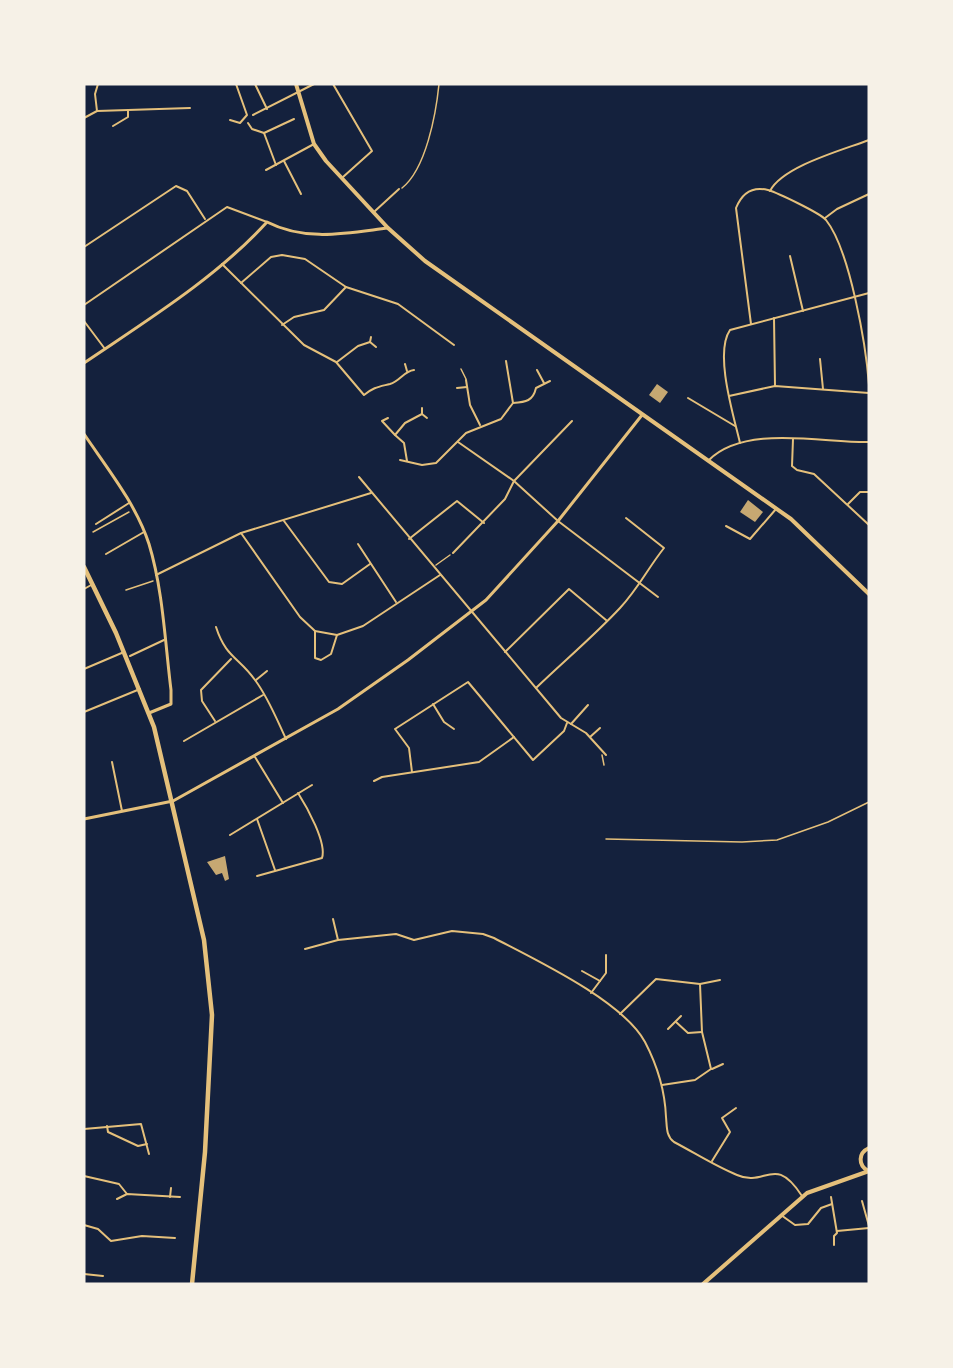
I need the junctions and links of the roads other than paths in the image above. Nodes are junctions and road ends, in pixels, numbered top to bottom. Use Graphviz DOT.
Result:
graph roads {
  1 [pos="98,84"];
  2 [pos="236,84"];
  3 [pos="255,84"];
  4 [pos="296,84"];
  5 [pos="314,84"];
  6 [pos="333,84"];
  7 [pos="300,93"];
  8 [pos="190,108"];
  9 [pos="267,109"];
  10 [pos="128,110"];
  11 [pos="97,111"];
  12 [pos="253,115"];
  13 [pos="84,118"];
  14 [pos="294,118"];
  15 [pos="230,120"];
  16 [pos="248,123"];
  17 [pos="113,126"];
  18 [pos="264,133"];
  19 [pos="869,140"];
  20 [pos="314,144"];
  21 [pos="284,161"];
  22 [pos="276,165"];
  23 [pos="266,170"];
  24 [pos="341,178"];
  25 [pos="399,189"];
  26 [pos="770,191"];
  27 [pos="301,194"];
  28 [pos="869,194"];
  29 [pos="375,211"];
  30 [pos="825,218"];
  31 [pos="206,220"];
  32 [pos="267,222"];
  33 [pos="388,228"];
  34 [pos="84,247"];
  35 [pos="790,256"];
  36 [pos="222,264"];
  37 [pos="241,283"];
  38 [pos="346,287"];
  39 [pos="869,293"];
  40 [pos="854,297"];
  41 [pos="84,305"];
  42 [pos="803,311"];
  43 [pos="774,318"];
  44 [pos="84,321"];
  45 [pos="751,324"];
  46 [pos="282,326"];
  47 [pos="371,337"];
  48 [pos="370,342"];
  49 [pos="454,345"];
  50 [pos="376,347"];
  51 [pos="105,349"];
  52 [pos="820,359"];
  53 [pos="506,361"];
  54 [pos="336,362"];
  55 [pos="84,363"];
  56 [pos="405,364"];
  57 [pos="461,369"];
  58 [pos="407,370"];
  59 [pos="414,370"];
  60 [pos="537,370"];
  61 [pos="466,380"];
  62 [pos="550,381"];
  63 [pos="545,384"];
  64 [pos="869,385"];
  65 [pos="775,386"];
  66 [pos="467,387"];
  67 [pos="457,388"];
  68 [pos="824,389"];
  69 [pos="869,393"];
  70 [pos="729,396"];
  71 [pos="688,398"];
  72 [pos="513,403"];
  73 [pos="422,408"];
  74 [pos="422,414"];
  75 [pos="642,416"];
  76 [pos="388,418"];
  77 [pos="427,418"];
  78 [pos="572,421"];
  79 [pos="480,425"];
  80 [pos="736,427"];
  81 [pos="84,434"];
  82 [pos="395,435"];
  83 [pos="793,439"];
  84 [pos="458,442"];
  85 [pos="869,442"];
  86 [pos="740,443"];
  87 [pos="400,460"];
  88 [pos="407,461"];
  89 [pos="709,461"];
  90 [pos="359,477"];
  91 [pos="514,481"];
  92 [pos="869,492"];
  93 [pos="371,493"];
  94 [pos="129,503"];
  95 [pos="848,504"];
  96 [pos="776,509"];
  97 [pos="626,518"];
  98 [pos="284,520"];
  99 [pos="558,521"];
  100 [pos="484,523"];
  101 [pos="96,524"];
  102 [pos="869,525"];
  103 [pos="726,526"];
  104 [pos="144,532"];
  105 [pos="241,533"];
  106 [pos="409,538"];
  107 [pos="358,544"];
  108 [pos="453,553"];
  109 [pos="106,554"];
  110 [pos="370,564"];
  111 [pos="84,567"];
  112 [pos="156,574"];
  113 [pos="440,575"];
  114 [pos="641,583"];
  115 [pos="93,584"];
  116 [pos="84,589"];
  117 [pos="869,594"];
  118 [pos="658,597"];
  119 [pos="396,603"];
  120 [pos="471,611"];
  121 [pos="606,621"];
  122 [pos="216,627"];
  123 [pos="315,631"];
  124 [pos="337,635"];
  125 [pos="164,640"];
  126 [pos="124,652"];
  127 [pos="505,652"];
  128 [pos="130,656"];
  129 [pos="232,658"];
  130 [pos="84,669"];
  131 [pos="267,671"];
  132 [pos="256,680"];
  133 [pos="536,688"];
  134 [pos="140,689"];
  135 [pos="263,695"];
  136 [pos="433,704"];
  137 [pos="588,705"];
  138 [pos="84,712"];
  139 [pos="149,713"];
  140 [pos="215,721"];
  141 [pos="569,724"];
  142 [pos="600,728"];
  143 [pos="454,729"];
  144 [pos="514,736"];
  145 [pos="590,737"];
  146 [pos="286,739"];
  147 [pos="184,741"];
  148 [pos="606,756"];
  149 [pos="255,757"];
  150 [pos="112,762"];
  151 [pos="412,772"];
  152 [pos="374,781"];
  153 [pos="312,785"];
  154 [pos="298,794"];
  155 [pos="173,801"];
  156 [pos="869,802"];
  157 [pos="283,803"];
  158 [pos="122,811"];
  159 [pos="84,819"];
  160 [pos="256,819"];
  161 [pos="230,835"];
  162 [pos="606,839"];
  163 [pos="275,871"];
  164 [pos="257,876"];
  165 [pos="333,919"];
  166 [pos="338,940"];
  167 [pos="305,950"];
  168 [pos="606,955"];
  169 [pos="582,971"];
  170 [pos="720,980"];
  171 [pos="600,981"];
  172 [pos="700,984"];
  173 [pos="591,993"];
  174 [pos="620,1014"];
  175 [pos="681,1016"];
  176 [pos="676,1022"];
  177 [pos="668,1029"];
  178 [pos="702,1032"];
  179 [pos="723,1064"];
  180 [pos="711,1069"];
  181 [pos="662,1086"];
  182 [pos="736,1108"];
  183 [pos="107,1126"];
  184 [pos="84,1129"];
  185 [pos="147,1144"];
  186 [pos="869,1148"];
  187 [pos="149,1154"];
  188 [pos="712,1161"];
  189 [pos="862,1165"];
  190 [pos="869,1171"];
  191 [pos="853,1175"];
  192 [pos="84,1176"];
  193 [pos="171,1188"];
  194 [pos="127,1194"];
  195 [pos="802,1196"];
  196 [pos="170,1197"];
  197 [pos="180,1197"];
  198 [pos="831,1197"];
  199 [pos="117,1199"];
  200 [pos="862,1202"];
  201 [pos="832,1204"];
  202 [pos="781,1215"];
  203 [pos="84,1225"];
  204 [pos="869,1227"];
  205 [pos="837,1231"];
  206 [pos="175,1238"];
  207 [pos="834,1245"];
  208 [pos="84,1274"];
  209 [pos="103,1276"];
  210 [pos="192,1284"];
  211 [pos="703,1284"];
  1 -- 11 [label="street"];
  2 -- 15 [label="street"];
  3 -- 9 [label="street"];
  4 -- 7 [label="main road"];
  5 -- 7 [label="street"];
  6 -- 24 [label="street"];
  7 -- 9 [label="street"];
  7 -- 20 [label="main road"];
  8 -- 10 [label="street"];
  9 -- 12 [label="street"];
  10 -- 11 [label="street"];
  10 -- 17 [label="street"];
  11 -- 13 [label="street"];
  14 -- 18 [label="street"];
  16 -- 18 [label="street"];
  18 -- 22 [label="street"];
  19 -- 26 [label="street"];
  20 -- 21 [label="street"];
  20 -- 24 [label="main road"];
  21 -- 22 [label="street"];
  21 -- 27 [label="street"];
  22 -- 23 [label="street"];
  24 -- 29 [label="main road"];
  25 -- 29 [label="street"];
  26 -- 30 [label="street"];
  26 -- 45 [label="street"];
  28 -- 30 [label="street"];
  29 -- 33 [label="main road"];
  30 -- 40 [label="street"];
  31 -- 32 [label="street"];
  31 -- 34 [label="street"];
  31 -- 41 [label="street"];
  32 -- 33 [label="street"];
  32 -- 36 [label="street"];
  33 -- 75 [label="main road"];
  35 -- 42 [label="street"];
  36 -- 37 [label="street"];
  36 -- 51 [label="street"];
  37 -- 38 [label="street"];
  37 -- 46 [label="street"];
  38 -- 46 [label="street"];
  38 -- 49 [label="street"];
  39 -- 40 [label="street"];
  40 -- 42 [label="street"];
  40 -- 64 [label="street"];
  42 -- 43 [label="street"];
  43 -- 45 [label="street"];
  43 -- 65 [label="street"];
  44 -- 51 [label="street"];
  45 -- 70 [label="street"];
  46 -- 54 [label="street"];
  47 -- 48 [label="street"];
  48 -- 50 [label="street"];
  48 -- 54 [label="street"];
  51 -- 55 [label="street"];
  52 -- 68 [label="street"];
  53 -- 72 [label="street"];
  54 -- 58 [label="street"];
  56 -- 58 [label="street"];
  57 -- 61 [label="lane"];
  58 -- 59 [label="street"];
  60 -- 63 [label="street"];
  61 -- 66 [label="street"];
  62 -- 63 [label="street"];
  63 -- 72 [label="street"];
  65 -- 68 [label="street"];
  65 -- 70 [label="street"];
  66 -- 67 [label="street"];
  66 -- 79 [label="street"];
  68 -- 69 [label="street"];
  70 -- 80 [label="street"];
  71 -- 80 [label="street"];
  72 -- 79 [label="street"];
  73 -- 74 [label="street"];
  74 -- 77 [label="street"];
  74 -- 82 [label="street"];
  75 -- 89 [label="main road"];
  75 -- 99 [label="street"];
  76 -- 82 [label="street"];
  78 -- 91 [label="street"];
  79 -- 84 [label="street"];
  80 -- 86 [label="street"];
  81 -- 94 [label="street"];
  82 -- 88 [label="street"];
  83 -- 85 [label="street"];
  83 -- 86 [label="street"];
  83 -- 95 [label="street"];
  84 -- 88 [label="street"];
  84 -- 91 [label="street"];
  86 -- 89 [label="street"];
  87 -- 88 [label="street"];
  89 -- 96 [label="main road"];
  90 -- 93 [label="street"];
  91 -- 99 [label="street"];
  91 -- 100 [label="street"];
  92 -- 95 [label="street"];
  93 -- 98 [label="street"];
  93 -- 106 [label="street"];
  94 -- 101 [label="street"];
  94 -- 104 [label="street"];
  95 -- 102 [label="street"];
  96 -- 103 [label="street"];
  96 -- 117 [label="main road"];
  97 -- 114 [label="street"];
  98 -- 105 [label="street"];
  98 -- 110 [label="street"];
  99 -- 114 [label="street"];
  99 -- 120 [label="street"];
  100 -- 106 [label="street"];
  100 -- 108 [label="street"];
  104 -- 109 [label="street"];
  104 -- 112 [label="street"];
  105 -- 112 [label="street"];
  105 -- 123 [label="street"];
  106 -- 113 [label="street"];
  107 -- 110 [label="street"];
  110 -- 119 [label="street"];
  111 -- 115 [label="highway"];
  112 -- 125 [label="street"];
  113 -- 119 [label="street"];
  113 -- 120 [label="street"];
  114 -- 118 [label="street"];
  114 -- 121 [label="street"];
  115 -- 116 [label="street"];
  115 -- 126 [label="highway"];
  119 -- 124 [label="street"];
  120 -- 127 [label="street"];
  120 -- 146 [label="street"];
  121 -- 127 [label="street"];
  121 -- 133 [label="street"];
  122 -- 129 [label="street"];
  123 -- 124 [label="street"];
  123 -- 124 [label="street"];
  125 -- 128 [label="street"];
  125 -- 139 [label="street"];
  126 -- 130 [label="street"];
  126 -- 134 [label="highway"];
  127 -- 133 [label="street"];
  129 -- 132 [label="street"];
  129 -- 140 [label="street"];
  131 -- 132 [label="street"];
  132 -- 135 [label="street"];
  133 -- 141 [label="street"];
  134 -- 138 [label="street"];
  134 -- 139 [label="highway"];
  135 -- 140 [label="street"];
  135 -- 146 [label="street"];
  136 -- 143 [label="street"];
  136 -- 144 [label="street"];
  136 -- 151 [label="street"];
  137 -- 141 [label="street"];
  139 -- 155 [label="highway"];
  140 -- 147 [label="street"];
  141 -- 144 [label="street"];
  141 -- 145 [label="street"];
  142 -- 145 [label="street"];
  144 -- 151 [label="street"];
  145 -- 148 [label="street"];
  146 -- 149 [label="street"];
  149 -- 155 [label="street"];
  149 -- 157 [label="street"];
  150 -- 158 [label="street"];
  151 -- 152 [label="street"];
  153 -- 154 [label="street"];
  154 -- 157 [label="street"];
  154 -- 163 [label="street"];
  155 -- 158 [label="street"];
  155 -- 210 [label="highway"];
  156 -- 162 [label="lane"];
  157 -- 160 [label="street"];
  158 -- 159 [label="street"];
  160 -- 161 [label="street"];
  160 -- 163 [label="street"];
  163 -- 164 [label="street"];
  165 -- 166 [label="street"];
  166 -- 167 [label="street"];
  166 -- 173 [label="street"];
  168 -- 171 [label="street"];
  169 -- 171 [label="street"];
  170 -- 172 [label="street"];
  171 -- 173 [label="street"];
  172 -- 174 [label="street"];
  172 -- 178 [label="street"];
  173 -- 174 [label="street"];
  174 -- 181 [label="street"];
  175 -- 176 [label="street"];
  176 -- 177 [label="street"];
  176 -- 178 [label="street"];
  178 -- 180 [label="street"];
  179 -- 180 [label="street"];
  180 -- 181 [label="street"];
  181 -- 188 [label="street"];
  182 -- 188 [label="street"];
  183 -- 184 [label="street"];
  183 -- 185 [label="street"];
  183 -- 185 [label="street"];
  185 -- 187 [label="street"];
  186 -- 189 [label="main road"];
  188 -- 195 [label="street"];
  189 -- 190 [label="main road"];
  189 -- 191 [label="main road"];
  190 -- 191 [label="main road"];
  191 -- 195 [label="main road"];
  192 -- 194 [label="street"];
  193 -- 196 [label="street"];
  194 -- 196 [label="street"];
  194 -- 199 [label="street"];
  195 -- 202 [label="main road"];
  196 -- 197 [label="street"];
  198 -- 201 [label="street"];
  200 -- 204 [label="street"];
  201 -- 202 [label="street"];
  201 -- 205 [label="street"];
  202 -- 211 [label="main road"];
  203 -- 206 [label="street"];
  204 -- 205 [label="street"];
  205 -- 207 [label="street"];
  208 -- 209 [label="street"];
}
